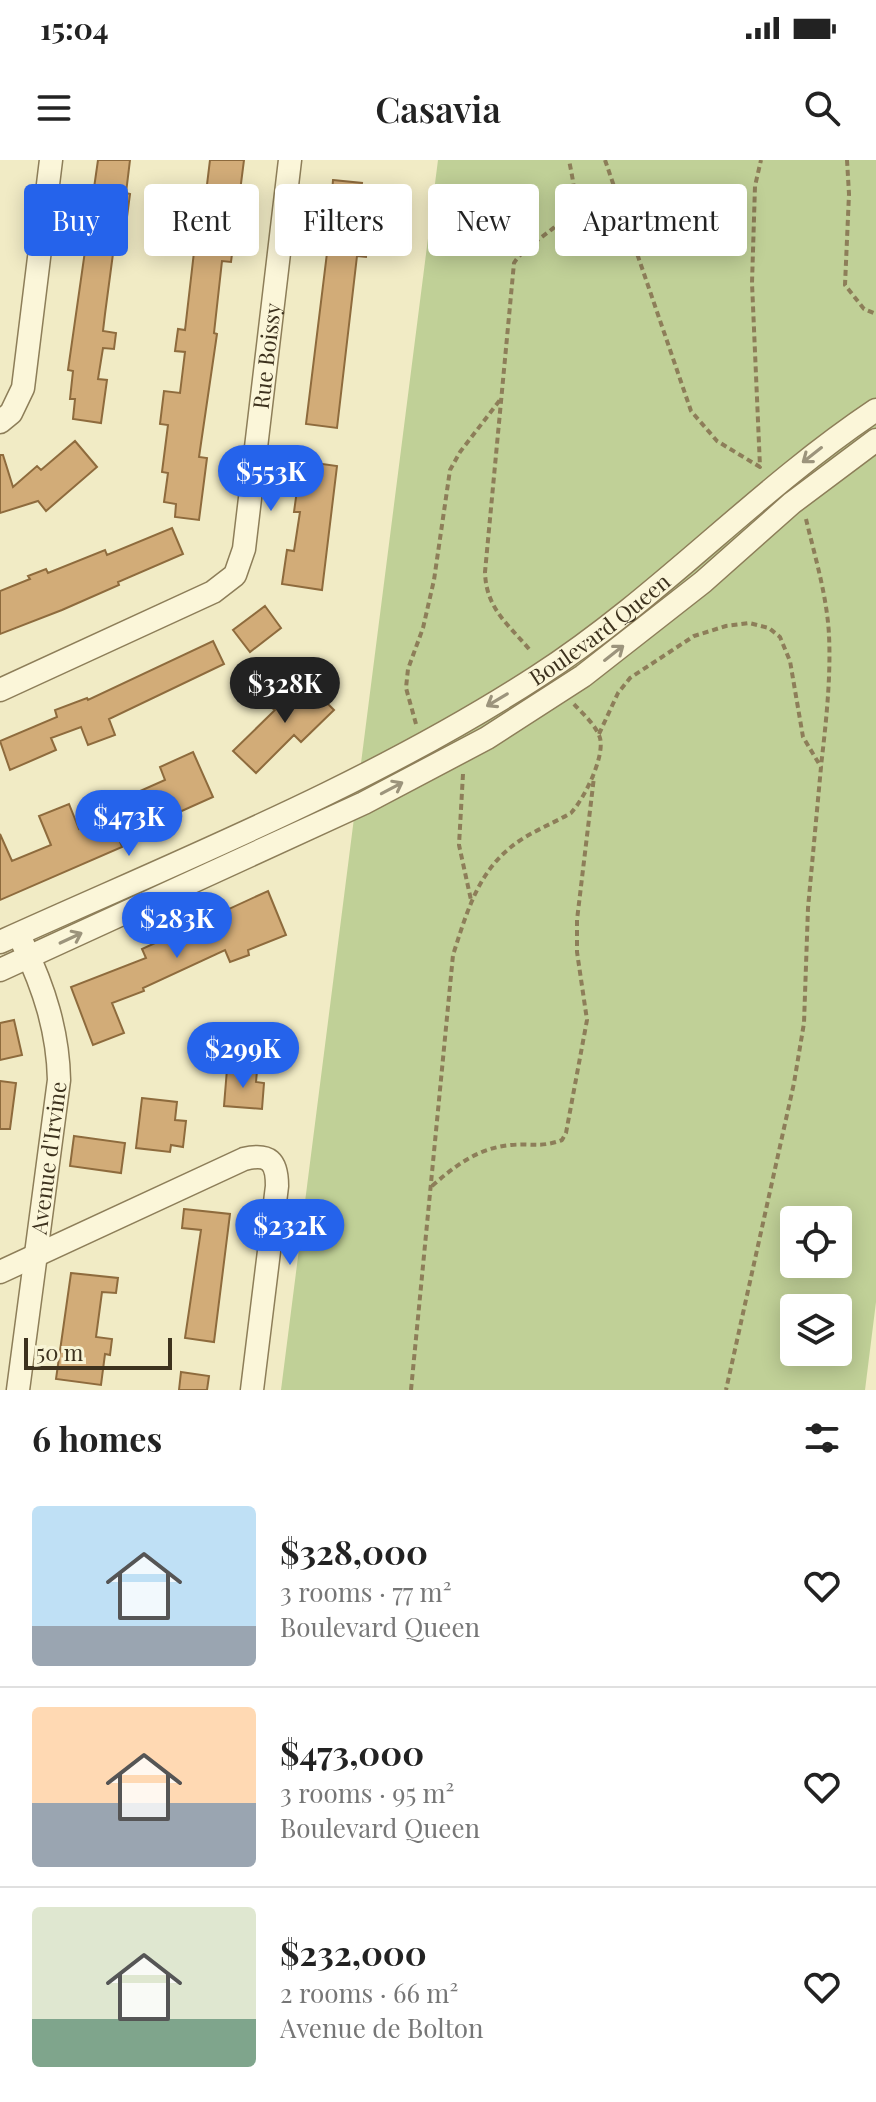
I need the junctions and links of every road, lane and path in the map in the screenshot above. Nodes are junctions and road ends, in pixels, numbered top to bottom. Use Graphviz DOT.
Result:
graph roads {
  1 [pos="51,160"];
  2 [pos="290,160"];
  3 [pos="569,160"];
  4 [pos="605,160"];
  5 [pos="761,160"];
  6 [pos="847,160"];
  7 [pos="876,314"];
  8 [pos="501,398"];
  9 [pos="876,410"];
  10 [pos="0,422"];
  11 [pos="876,440"];
  12 [pos="806,519"];
  13 [pos="529,649"];
  14 [pos="0,690"];
  15 [pos="573,702"];
  16 [pos="418,731"];
  17 [pos="599,734"];
  18 [pos="595,767"];
  19 [pos="821,767"];
  20 [pos="463,770"];
  21 [pos="296,807"];
  22 [pos="308,829"];
  23 [pos="471,901"];
  24 [pos="9,938"];
  25 [pos="29,957"];
  26 [pos="0,970"];
  27 [pos="430,1187"];
  28 [pos="35,1256"];
  29 [pos="0,1272"];
  30 [pos="18,1390"];
  31 [pos="252,1390"];
  32 [pos="411,1390"];
  33 [pos="726,1390"];
  1 -- 10 [label="street"];
  2 -- 14 [label="street, Rue Boissy"];
  3 -- 8 [label="path"];
  4 -- 5 [label="path"];
  6 -- 7 [label="path"];
  8 -- 13 [label="path"];
  8 -- 16 [label="path"];
  9 -- 21 [label="street, Boulevard Queen, one-way"];
  22 -- 11 [label="street, Boulevard Queen, one-way"];
  12 -- 19 [label="path"];
  15 -- 17 [label="path"];
  17 -- 18 [label="path"];
  17 -- 19 [label="path"];
  18 -- 23 [label="path"];
  18 -- 27 [label="path"];
  19 -- 33 [label="path"];
  20 -- 23 [label="path"];
  21 -- 22 [label="street"];
  21 -- 24 [label="street, Boulevard Queen"];
  25 -- 22 [label="street, Boulevard Queen, one-way"];
  23 -- 27 [label="path"];
  24 -- 25 [label="street, Avenue d'Irvine"];
  25 -- 26 [label="street, Boulevard Queen"];
  25 -- 28 [label="street, Avenue d'Irvine"];
  27 -- 32 [label="path"];
  28 -- 29 [label="street"];
  28 -- 30 [label="street, Avenue d'Irvine"];
  28 -- 31 [label="street"];
}
